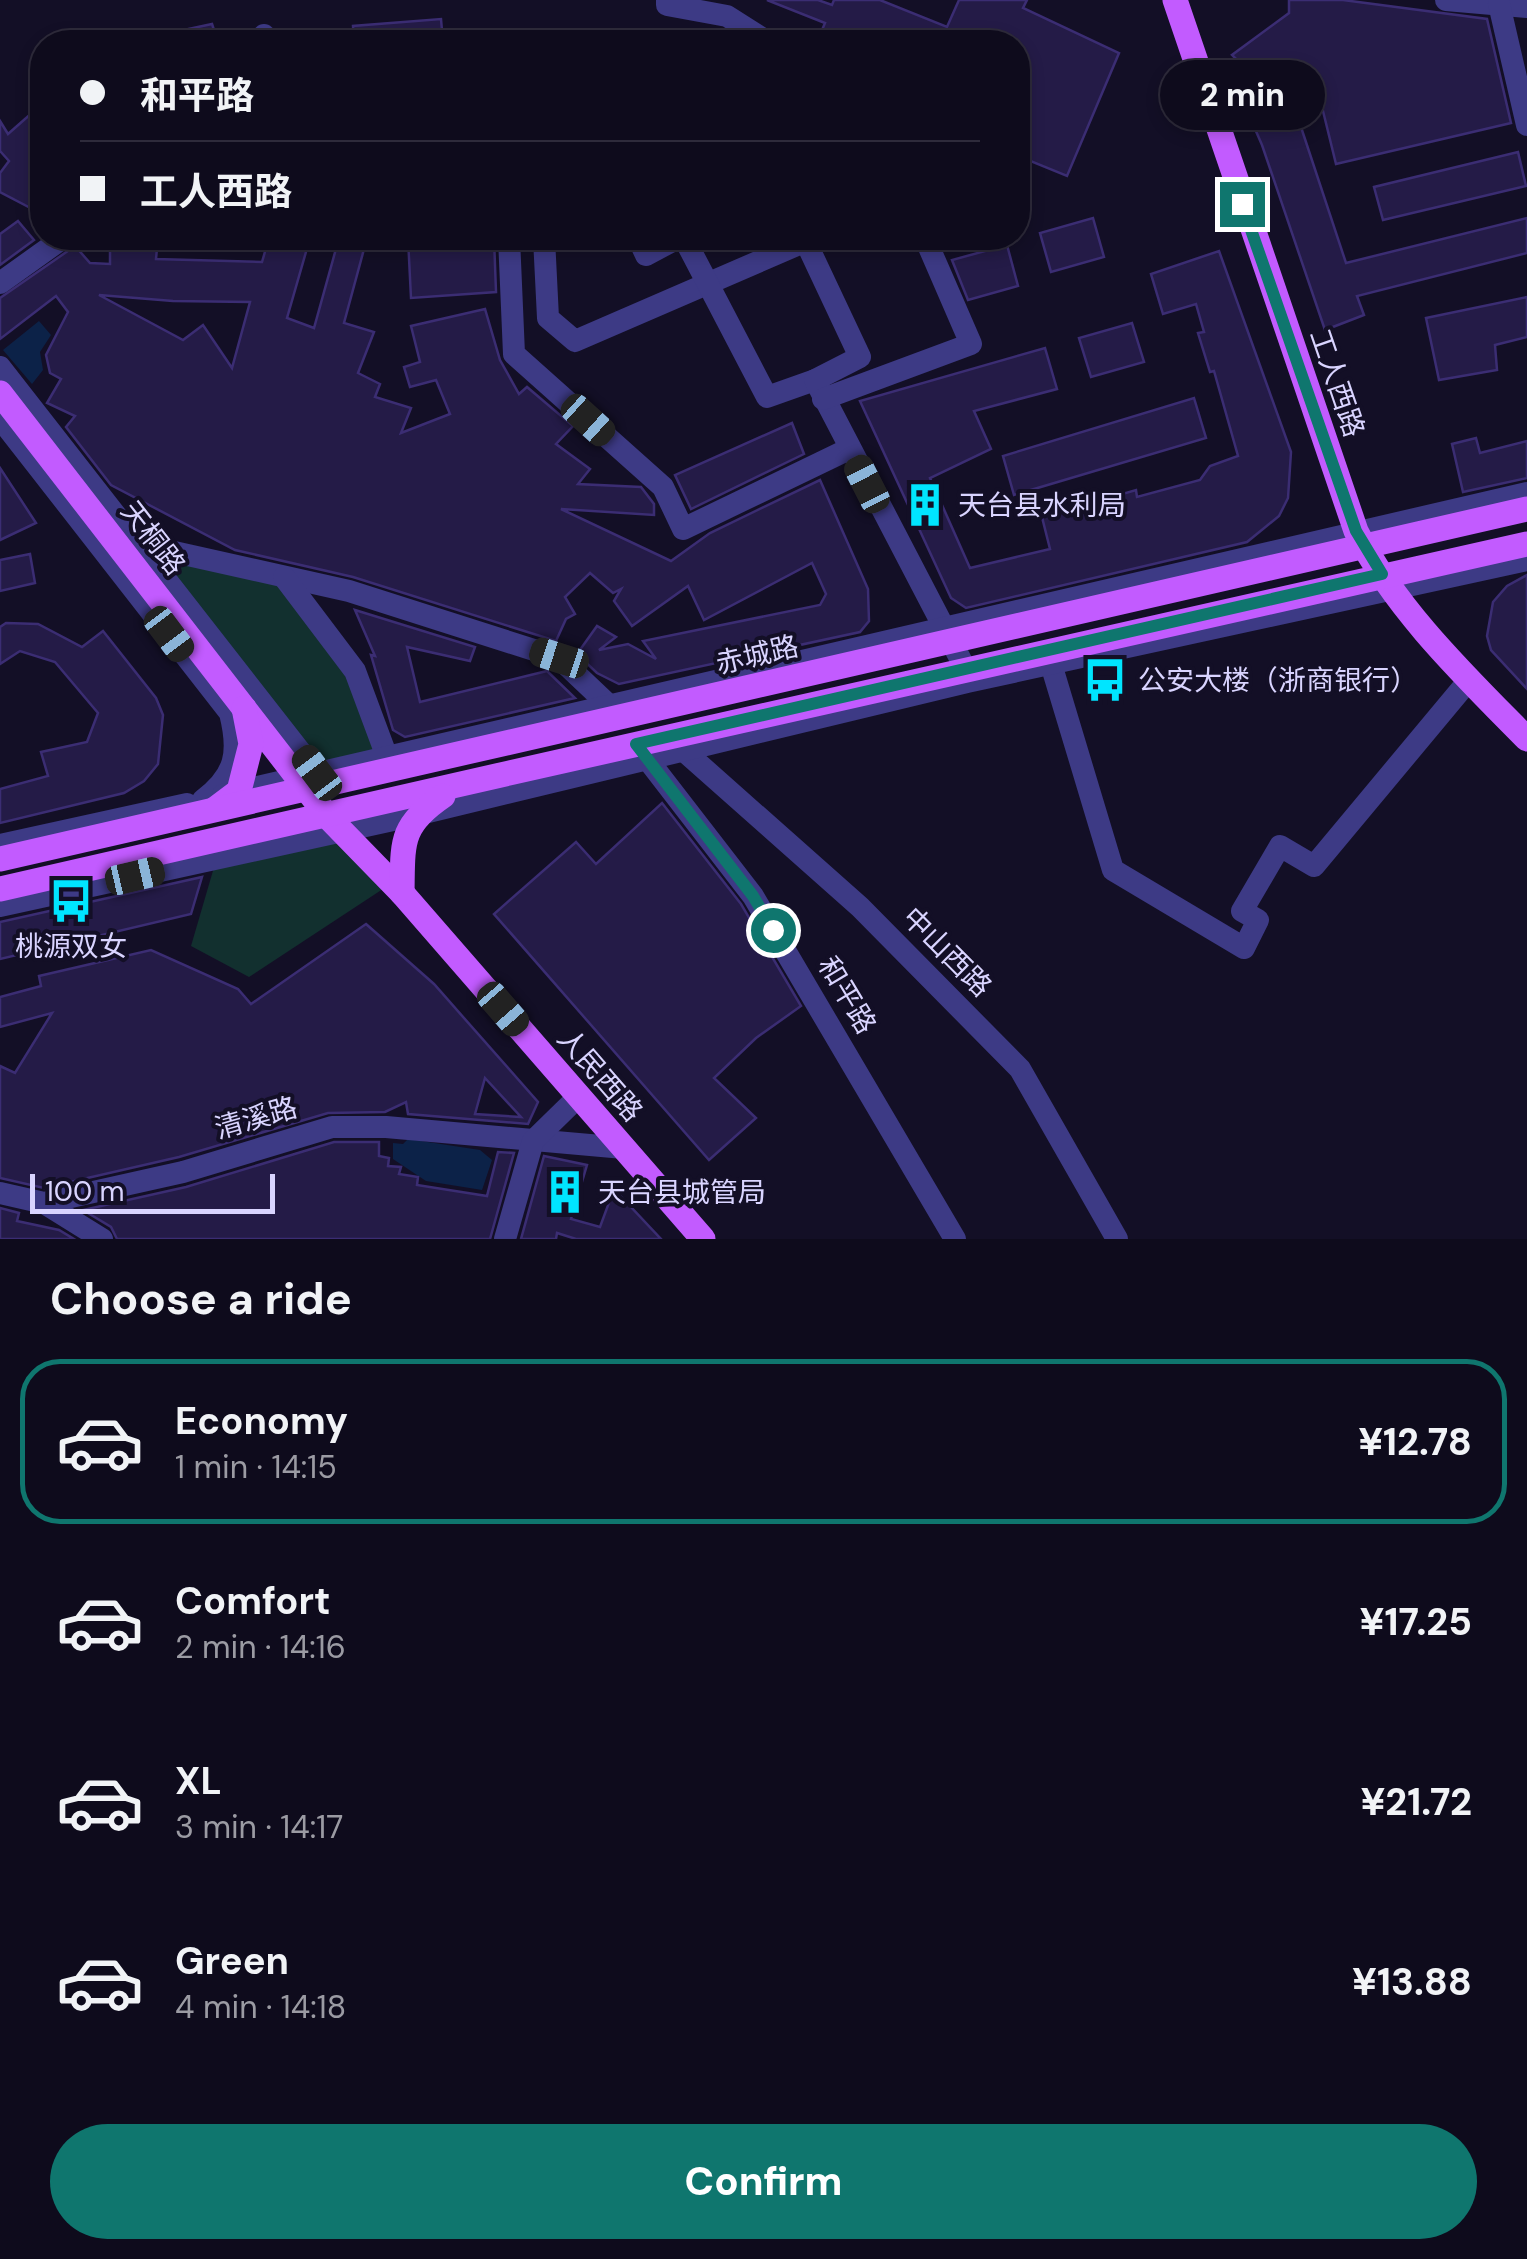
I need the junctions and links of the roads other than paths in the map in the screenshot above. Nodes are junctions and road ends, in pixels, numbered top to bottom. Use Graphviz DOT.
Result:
graph roads {
  1 [pos="667,0"];
  2 [pos="1175,0"];
  3 [pos="1446,0"];
  4 [pos="1500,4"];
  5 [pos="1527,7"];
  6 [pos="749,30"];
  7 [pos="1527,125"];
  8 [pos="46,250"];
  9 [pos="510,250"];
  10 [pos="545,250"];
  11 [pos="688,250"];
  12 [pos="783,250"];
  13 [pos="813,250"];
  14 [pos="930,250"];
  15 [pos="0,283"];
  16 [pos="708,283"];
  17 [pos="0,367"];
  18 [pos="819,390"];
  19 [pos="0,392"];
  20 [pos="0,418"];
  21 [pos="849,449"];
  22 [pos="1527,493"];
  23 [pos="1527,509"];
  24 [pos="1360,538"];
  25 [pos="116,539"];
  26 [pos="1527,544"];
  27 [pos="141,546"];
  28 [pos="1527,560"];
  29 [pos="284,577"];
  30 [pos="1389,582"];
  31 [pos="944,634"];
  32 [pos="1052,664"];
  33 [pos="964,666"];
  34 [pos="1469,680"];
  35 [pos="242,704"];
  36 [pos="616,711"];
  37 [pos="1527,739"];
  38 [pos="636,744"];
  39 [pos="683,750"];
  40 [pos="387,757"];
  41 [pos="309,780"];
  42 [pos="455,787"];
  43 [pos="239,791"];
  44 [pos="206,806"];
  45 [pos="416,815"];
  46 [pos="336,824"];
  47 [pos="0,844"];
  48 [pos="0,859"];
  49 [pos="0,890"];
  50 [pos="402,893"];
  51 [pos="0,906"];
  52 [pos="579,1096"];
  53 [pos="533,1141"];
  54 [pos="624,1148"];
  55 [pos="0,1193"];
  56 [pos="44,1202"];
  57 [pos="102,1239"];
  58 [pos="506,1239"];
  59 [pos="703,1239"];
  60 [pos="955,1239"];
  61 [pos="1117,1239"];
  1 -- 6 [label="street"];
  2 -- 24 [label="main road, 工人西路"];
  3 -- 4 [label="street"];
  4 -- 5 [label="street"];
  4 -- 7 [label="street"];
  8 -- 15 [label="street"];
  9 -- 21 [label="street"];
  10 -- 16 [label="street"];
  11 -- 16 [label="street"];
  12 -- 16 [label="street"];
  13 -- 18 [label="street"];
  14 -- 18 [label="street"];
  16 -- 18 [label="street"];
  17 -- 27 [label="street"];
  18 -- 21 [label="street"];
  19 -- 25 [label="main road, 天桐路"];
  20 -- 44 [label="street"];
  21 -- 31 [label="street"];
  22 -- 24 [label="street"];
  23 -- 24 [label="main road, 赤城路"];
  24 -- 30 [label="main road, 工人西路"];
  24 -- 31 [label="main road, 赤城路"];
  25 -- 27 [label="street"];
  25 -- 35 [label="main road, 天桐路"];
  26 -- 30 [label="main road"];
  27 -- 29 [label="street"];
  27 -- 41 [label="street"];
  28 -- 30 [label="street"];
  29 -- 36 [label="street"];
  29 -- 40 [label="street"];
  30 -- 32 [label="street"];
  30 -- 33 [label="main road"];
  30 -- 34 [label="main road, 工人西路"];
  31 -- 33 [label="street"];
  31 -- 36 [label="main road, 赤城路"];
  32 -- 34 [label="street"];
  32 -- 39 [label="street"];
  33 -- 38 [label="main road"];
  34 -- 37 [label="main road, 工人西路"];
  35 -- 41 [label="main road, 天桐路"];
  35 -- 43 [label="main road"];
  36 -- 40 [label="street"];
  36 -- 41 [label="main road, 赤城路"];
  38 -- 42 [label="main road"];
  38 -- 60 [label="street, 和平路"];
  39 -- 45 [label="street"];
  39 -- 61 [label="street, 中山西路"];
  40 -- 41 [label="street"];
  41 -- 43 [label="street"];
  41 -- 44 [label="main road, 赤城路"];
  41 -- 46 [label="main road, 天桐路"];
  42 -- 45 [label="main road"];
  42 -- 46 [label="main road"];
  43 -- 44 [label="main road"];
  44 -- 47 [label="street"];
  44 -- 48 [label="main road, 赤城路"];
  45 -- 46 [label="street"];
  45 -- 50 [label="main road"];
  46 -- 49 [label="main road"];
  46 -- 50 [label="main road, 人民西路"];
  46 -- 51 [label="street"];
  50 -- 52 [label="main road, 人民西路"];
  52 -- 53 [label="street"];
  52 -- 54 [label="main road, 人民西路"];
  53 -- 54 [label="street, 清溪路"];
  53 -- 56 [label="street, 清溪路"];
  53 -- 58 [label="street"];
  54 -- 59 [label="main road, 人民西路"];
  55 -- 56 [label="street, 清溪路"];
  56 -- 57 [label="street"];
}
